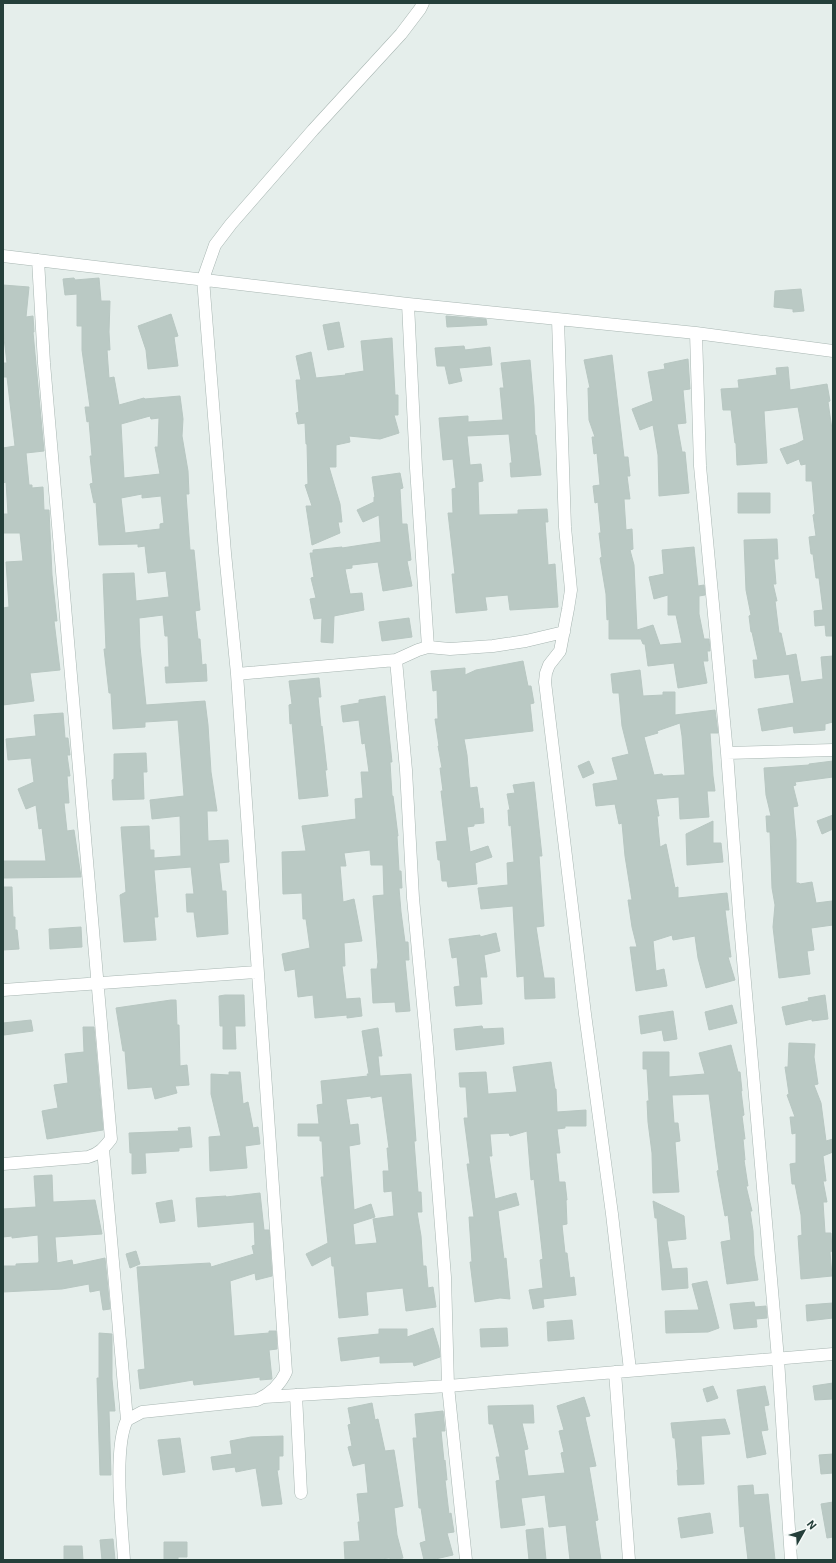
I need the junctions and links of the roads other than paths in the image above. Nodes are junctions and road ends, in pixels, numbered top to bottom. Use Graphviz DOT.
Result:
graph roads {
  1 [pos="423,3"];
  2 [pos="3,256"];
  3 [pos="38,260"];
  4 [pos="203,279"];
  5 [pos="408,304"];
  6 [pos="558,320"];
  7 [pos="696,333"];
  8 [pos="833,351"];
  9 [pos="564,632"];
  10 [pos="428,648"];
  11 [pos="396,660"];
  12 [pos="237,674"];
  13 [pos="833,750"];
  14 [pos="727,753"];
  15 [pos="257,972"];
  16 [pos="97,983"];
  17 [pos="3,990"];
  18 [pos="103,1149"];
  19 [pos="3,1164"];
  20 [pos="833,1354"];
  21 [pos="778,1359"];
  22 [pos="630,1370"];
  23 [pos="615,1372"];
  24 [pos="448,1386"];
  25 [pos="296,1395"];
  26 [pos="264,1397"];
  27 [pos="127,1420"];
  28 [pos="301,1493"];
  29 [pos="124,1560"];
  30 [pos="466,1560"];
  31 [pos="629,1560"];
  32 [pos="791,1560"];
  1 -- 4 [label="street"];
  2 -- 3 [label="street"];
  3 -- 4 [label="street"];
  3 -- 16 [label="street"];
  4 -- 5 [label="street"];
  4 -- 12 [label="street"];
  5 -- 6 [label="street"];
  5 -- 10 [label="street"];
  6 -- 7 [label="street"];
  6 -- 9 [label="street"];
  7 -- 8 [label="street"];
  7 -- 14 [label="street"];
  9 -- 10 [label="street"];
  9 -- 22 [label="street"];
  10 -- 11 [label="street"];
  11 -- 12 [label="street"];
  11 -- 24 [label="street"];
  12 -- 15 [label="street"];
  13 -- 14 [label="street"];
  14 -- 21 [label="street"];
  15 -- 16 [label="street"];
  15 -- 26 [label="street"];
  16 -- 17 [label="street"];
  16 -- 18 [label="street"];
  18 -- 19 [label="street"];
  18 -- 27 [label="street"];
  20 -- 21 [label="street"];
  21 -- 22 [label="street"];
  21 -- 32 [label="street"];
  22 -- 23 [label="street"];
  23 -- 24 [label="street"];
  23 -- 31 [label="street"];
  24 -- 25 [label="street"];
  24 -- 30 [label="street"];
  25 -- 26 [label="street"];
  25 -- 28 [label="street"];
  26 -- 27 [label="street"];
  27 -- 29 [label="street"];
}
